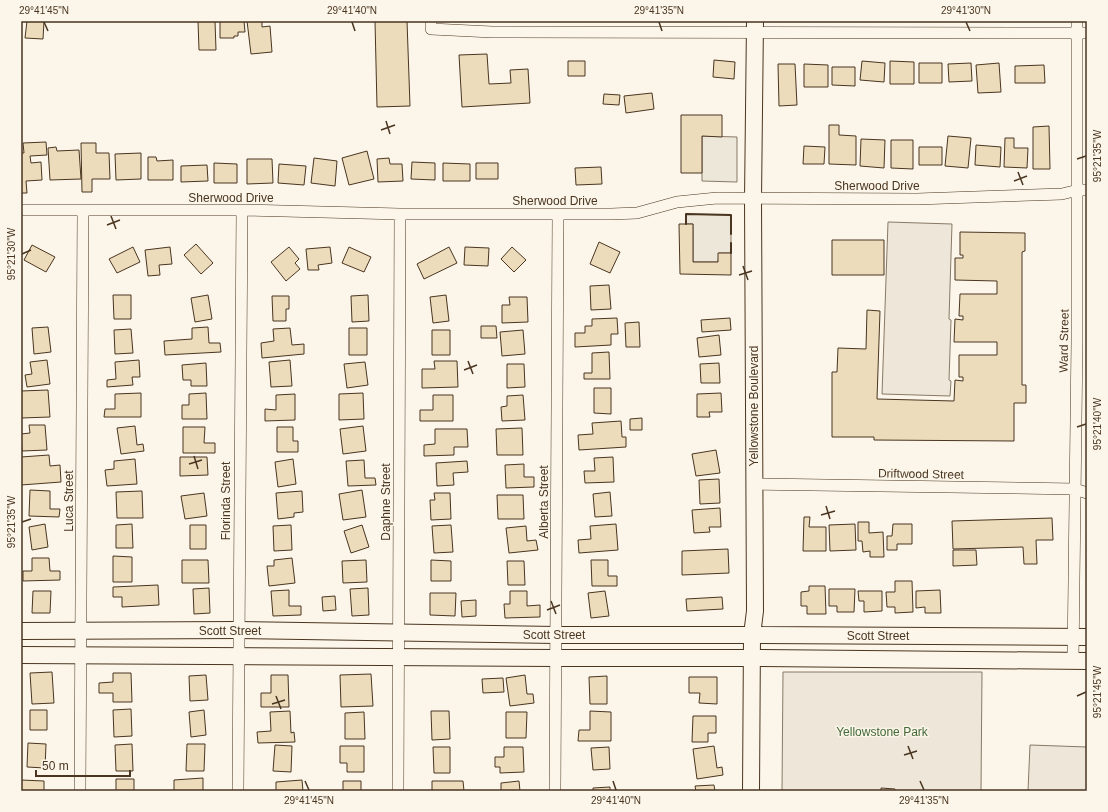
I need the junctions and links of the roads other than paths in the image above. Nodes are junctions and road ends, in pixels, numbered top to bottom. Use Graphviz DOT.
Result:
graph roads {
  1 [pos="1077,21"];
  2 [pos="431,25"];
  3 [pos="755,27"];
  4 [pos="1082,33"];
  5 [pos="1082,190"];
  6 [pos="753,199"];
  7 [pos="21,210"];
  8 [pos="242,210"];
  9 [pos="83,211"];
  10 [pos="400,214"];
  11 [pos="558,214"];
  12 [pos="1082,341"];
  13 [pos="754,484"];
  14 [pos="1075,489"];
  15 [pos="1087,493"];
  16 [pos="238,630"];
  17 [pos="21,631"];
  18 [pos="82,631"];
  19 [pos="399,633"];
  20 [pos="556,635"];
  21 [pos="752,635"];
  22 [pos="947,636"];
  23 [pos="1080,637"];
  24 [pos="21,655"];
  25 [pos="81,656"];
  26 [pos="399,656"];
  27 [pos="238,657"];
  28 [pos="556,658"];
  29 [pos="752,658"];
  30 [pos="946,659"];
  31 [pos="1080,660"];
  32 [pos="80,791"];
  33 [pos="238,791"];
  34 [pos="398,791"];
  35 [pos="555,791"];
  36 [pos="751,791"];
  1 -- 4 [label="street, Ward Street"];
  2 -- 3 [label="street"];
  3 -- 4 [label="street"];
  3 -- 6 [label="main road, Yellowstone Boulevard"];
  4 -- 5 [label="street, Ward Street"];
  5 -- 6 [label="street, Sherwood Drive"];
  5 -- 12 [label="street, Ward Street"];
  6 -- 11 [label="street, Sherwood Drive"];
  6 -- 13 [label="main road, Yellowstone Boulevard"];
  7 -- 9 [label="street, Sherwood Drive"];
  8 -- 9 [label="street, Sherwood Drive"];
  8 -- 10 [label="street, Sherwood Drive"];
  8 -- 16 [label="street, Florinda Street"];
  9 -- 18 [label="street, Luca Street"];
  10 -- 11 [label="street, Sherwood Drive"];
  10 -- 19 [label="street, Daphne Street"];
  11 -- 20 [label="street, Alberta Street"];
  12 -- 14 [label="street, Ward Street"];
  13 -- 14 [label="street, Driftwood Street"];
  13 -- 21 [label="main road, Yellowstone Boulevard"];
  14 -- 15 [label="street, Driftwood Street"];
  14 -- 23 [label="street, Ward Street"];
  16 -- 18 [label="main road, Scott Street"];
  16 -- 19 [label="main road, Scott Street"];
  16 -- 27 [label="street, Florinda Street"];
  17 -- 18 [label="main road, Scott Street"];
  18 -- 25 [label="street, Luca Street"];
  19 -- 20 [label="main road, Scott Street"];
  19 -- 26 [label="street, Daphne Street"];
  20 -- 21 [label="main road, Scott Street"];
  20 -- 28 [label="street, Alberta Street"];
  21 -- 22 [label="main road, Scott Street"];
  21 -- 29 [label="main road, Yellowstone Boulevard"];
  22 -- 23 [label="main road, Scott Street"];
  22 -- 30 [label="main road"];
  23 -- 31 [label="street, Ward Street"];
  24 -- 25 [label="main road, Scott Street"];
  25 -- 27 [label="main road, Scott Street"];
  25 -- 32 [label="street, Luca Street"];
  26 -- 27 [label="main road, Scott Street"];
  26 -- 28 [label="main road, Scott Street"];
  26 -- 34 [label="street, Daphne Street"];
  27 -- 33 [label="street, Florinda Street"];
  28 -- 29 [label="main road, Scott Street"];
  28 -- 35 [label="street, Alberta Street"];
  29 -- 30 [label="main road, Scott Street"];
  29 -- 36 [label="main road, Yellowstone Boulevard"];
  30 -- 31 [label="main road, Scott Street"];
}
